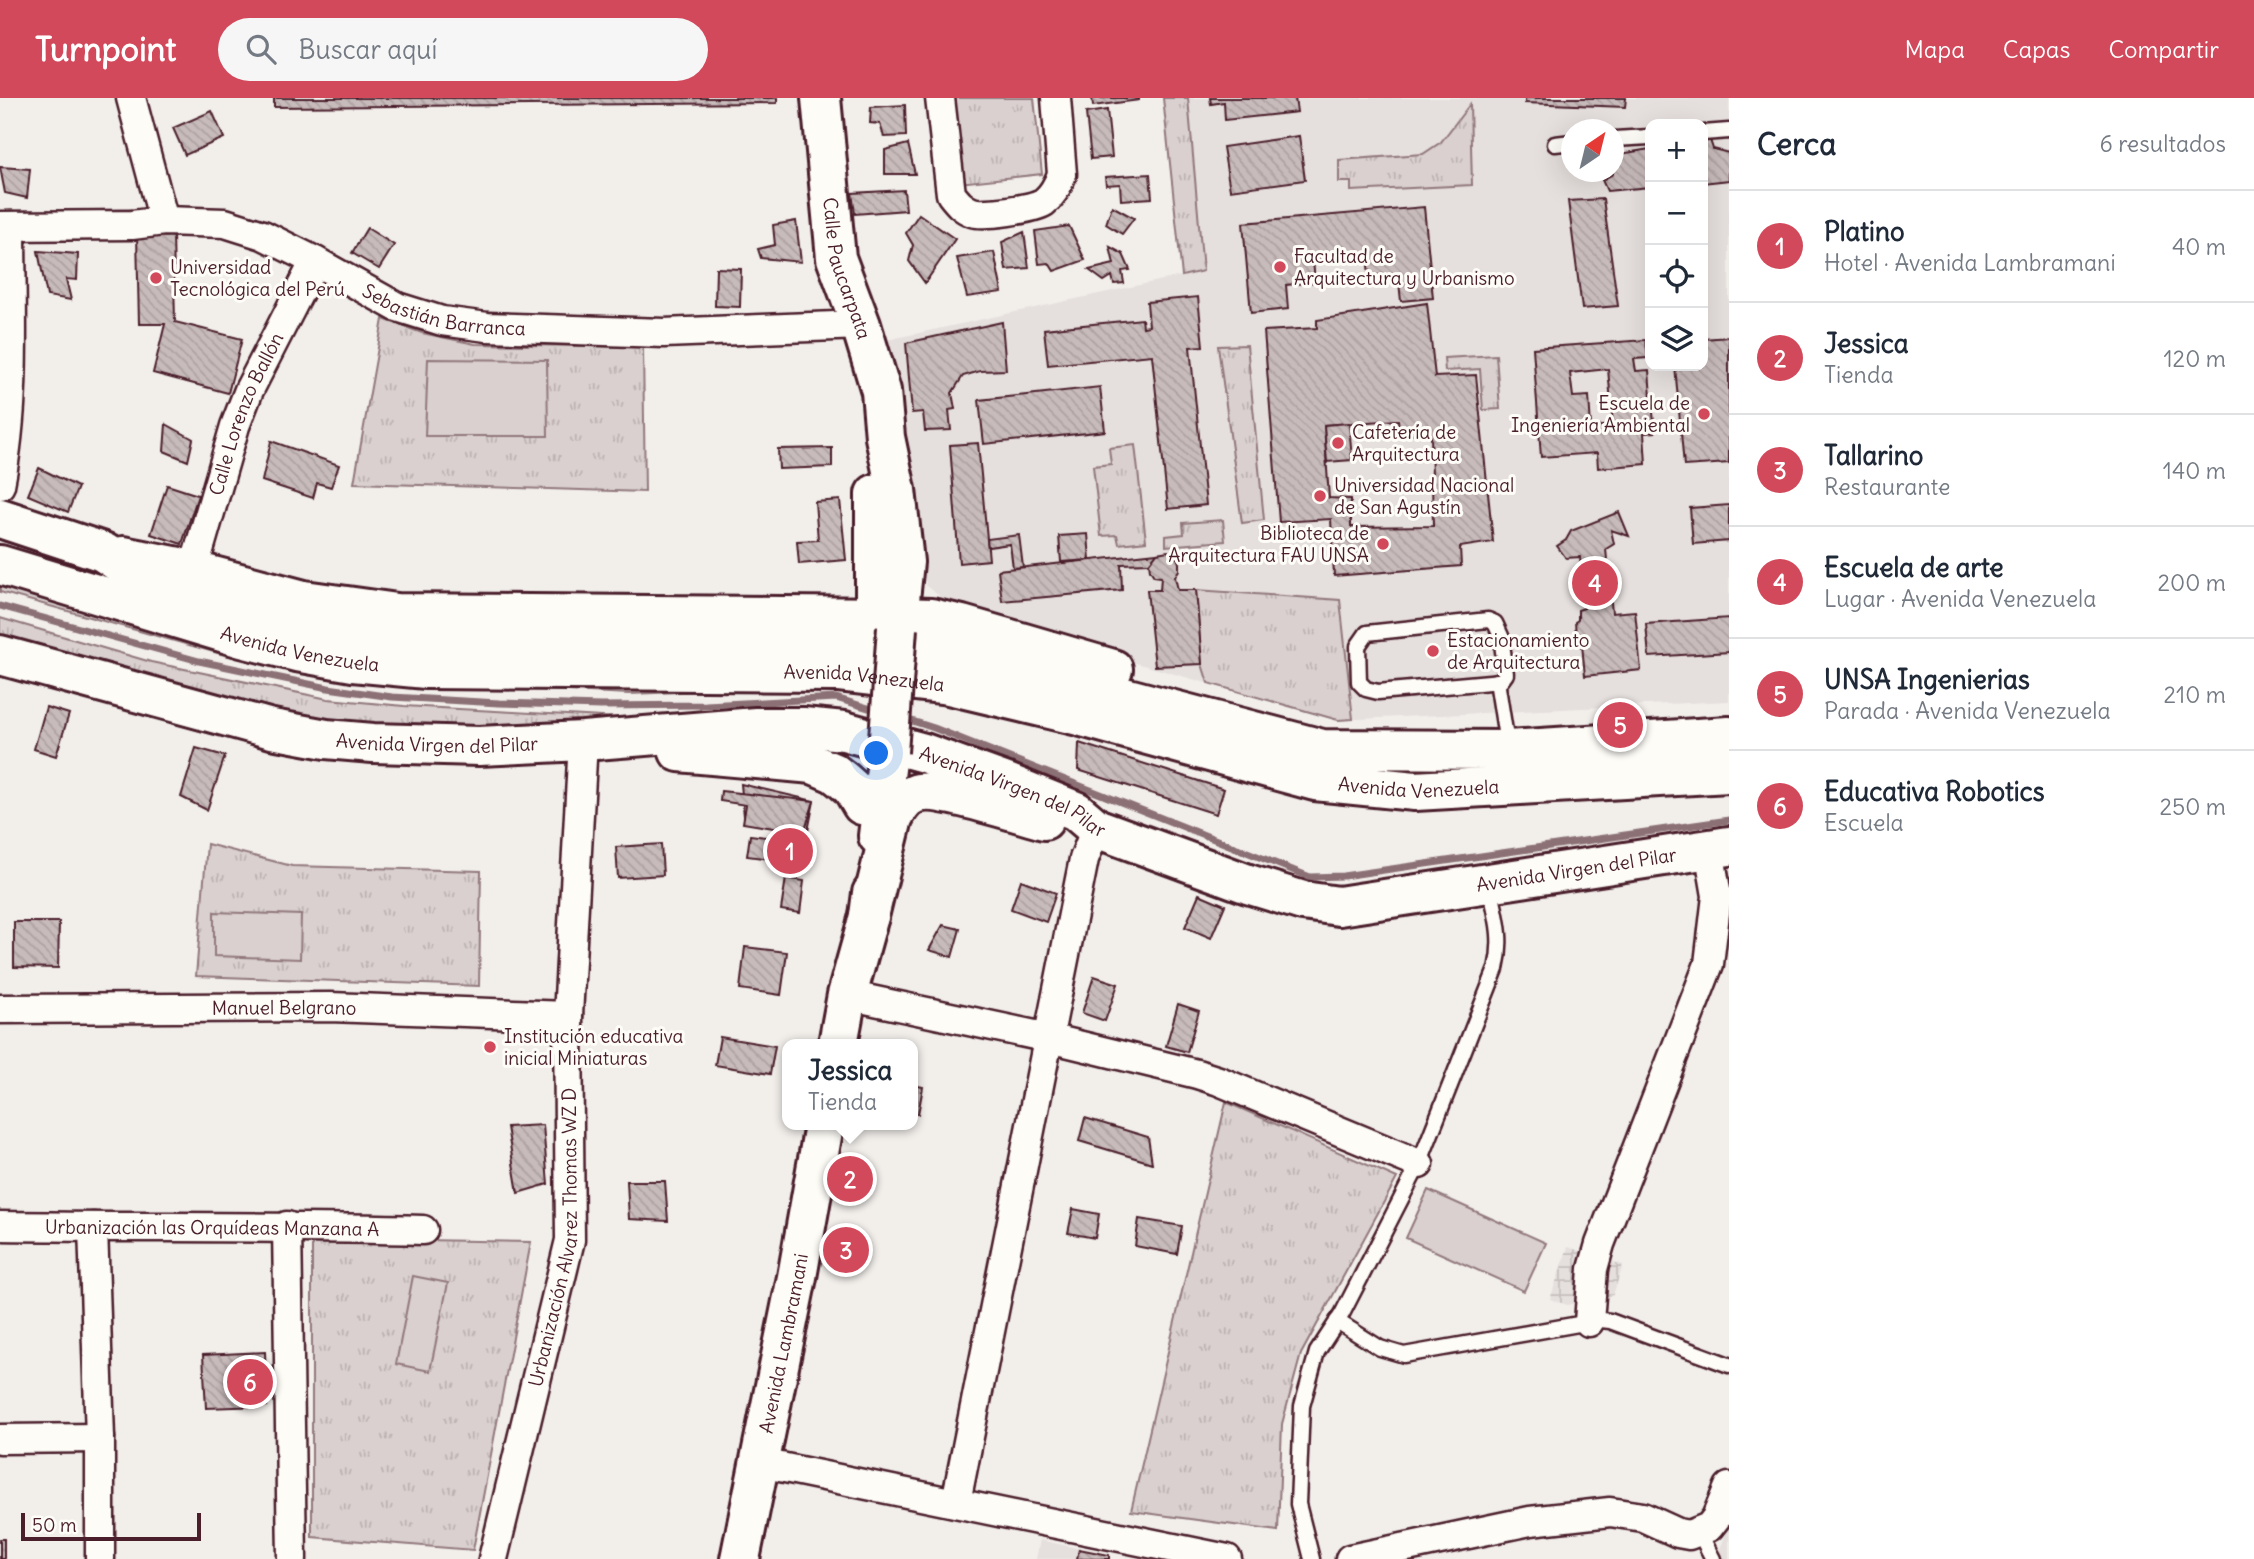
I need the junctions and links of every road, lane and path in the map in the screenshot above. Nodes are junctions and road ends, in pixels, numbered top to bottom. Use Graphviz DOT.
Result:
graph roads {
  1 [pos="131,98"];
  2 [pos="821,98"];
  3 [pos="940,98"];
  4 [pos="1056,98"];
  5 [pos="1729,131"];
  6 [pos="1708,133"];
  7 [pos="1645,136"];
  8 [pos="1624,138"];
  9 [pos="1561,143"];
  10 [pos="1555,144"];
  11 [pos="164,221"];
  12 [pos="5,226"];
  13 [pos="315,261"];
  14 [pos="861,325"];
  15 [pos="0,485"];
  16 [pos="0,518"];
  17 [pos="103,552"];
  18 [pos="0,565"];
  19 [pos="193,572"];
  20 [pos="886,622"];
  21 [pos="0,654"];
  22 [pos="1497,681"];
  23 [pos="1729,736"];
  24 [pos="623,737"];
  25 [pos="583,741"];
  26 [pos="1368,751"];
  27 [pos="878,752"];
  28 [pos="1510,768"];
  29 [pos="1729,773"];
  30 [pos="862,805"];
  31 [pos="1096,828"];
  32 [pos="1719,848"];
  33 [pos="1489,882"];
  34 [pos="869,916"];
  35 [pos="847,995"];
  36 [pos="0,1009"];
  37 [pos="568,1016"];
  38 [pos="1049,1038"];
  39 [pos="839,1039"];
  40 [pos="823,1130"];
  41 [pos="1419,1164"];
  42 [pos="0,1226"];
  43 [pos="287,1226"];
  44 [pos="93,1227"];
  45 [pos="424,1230"];
  46 [pos="1337,1321"];
  47 [pos="1589,1322"];
  48 [pos="1729,1364"];
  49 [pos="100,1438"];
  50 [pos="0,1439"];
  51 [pos="761,1463"];
  52 [pos="1729,1487"];
  53 [pos="956,1502"];
  54 [pos="1699,1532"];
  55 [pos="100,1559"];
  56 [pos="292,1559"];
  57 [pos="493,1559"];
  58 [pos="740,1559"];
  59 [pos="1227,1559"];
  60 [pos="1312,1559"];
  61 [pos="1350,1559"];
  62 [pos="1713,1559"];
  1 -- 11 [label="street"];
  2 -- 14 [label="main road, Calle Paucarpata"];
  3 -- 4 [label="street"];
  5 -- 6 [label="lane"];
  7 -- 8 [label="lane"];
  9 -- 10 [label="lane"];
  11 -- 12 [label="street, Sebastián Barranca"];
  11 -- 13 [label="street, Sebastián Barranca"];
  12 -- 15 [label="street"];
  13 -- 14 [label="street, Sebastián Barranca"];
  13 -- 19 [label="street, Calle Lorenzo Ballón"];
  14 -- 20 [label="main road, Calle Paucarpata"];
  16 -- 17 [label="main road, Avenida Venezuela"];
  17 -- 19 [label="main road, Avenida Venezuela"];
  17 -- 26 [label="main road, Avenida Venezuela"];
  18 -- 28 [label="main road, Avenida Venezuela"];
  19 -- 20 [label="main road, Avenida Venezuela"];
  20 -- 26 [label="main road, Avenida Venezuela"];
  20 -- 27 [label="main road, Calle Paucarpata"];
  21 -- 25 [label="main road, Avenida Virgen del Pilar"];
  22 -- 22 [label="lane"];
  22 -- 28 [label="lane"];
  23 -- 28 [label="main road, Avenida Venezuela"];
  24 -- 25 [label="main road, Avenida Virgen del Pilar"];
  24 -- 30 [label="main road"];
  24 -- 31 [label="main road, Avenida Virgen del Pilar"];
  25 -- 37 [label="street, Urbanización Alvarez Thomas WZ D"];
  26 -- 28 [label="main road, Avenida Venezuela"];
  27 -- 30 [label="main road"];
  27 -- 34 [label="main road"];
  28 -- 29 [label="main road, Avenida Venezuela"];
  30 -- 35 [label="main road"];
  31 -- 33 [label="main road, Avenida Virgen del Pilar"];
  31 -- 34 [label="main road"];
  31 -- 38 [label="street"];
  32 -- 33 [label="main road, Avenida Virgen del Pilar"];
  32 -- 47 [label="street"];
  33 -- 41 [label="lane"];
  34 -- 35 [label="main road"];
  35 -- 38 [label="street"];
  35 -- 39 [label="main road"];
  36 -- 37 [label="street, Manuel Belgrano"];
  37 -- 57 [label="street, Urbanización Alvarez Thomas WZ D"];
  38 -- 41 [label="street"];
  38 -- 53 [label="street"];
  40 -- 51 [label="main road, Avenida Lambramani"];
  41 -- 46 [label="lane"];
  42 -- 44 [label="street, Urbanización las Orquídeas Manzana A"];
  43 -- 44 [label="street, Urbanización las Orquídeas Manzana A"];
  43 -- 45 [label="street, Urbanización las Orquídeas Manzana A"];
  43 -- 56 [label="street"];
  44 -- 49 [label="street"];
  46 -- 47 [label="lane"];
  46 -- 60 [label="lane"];
  47 -- 48 [label="lane"];
  49 -- 50 [label="street"];
  49 -- 55 [label="street"];
  51 -- 53 [label="street"];
  51 -- 58 [label="main road, Avenida Lambramani"];
  52 -- 54 [label="street"];
  53 -- 59 [label="street"];
  54 -- 61 [label="street"];
  54 -- 62 [label="lane"];
}
